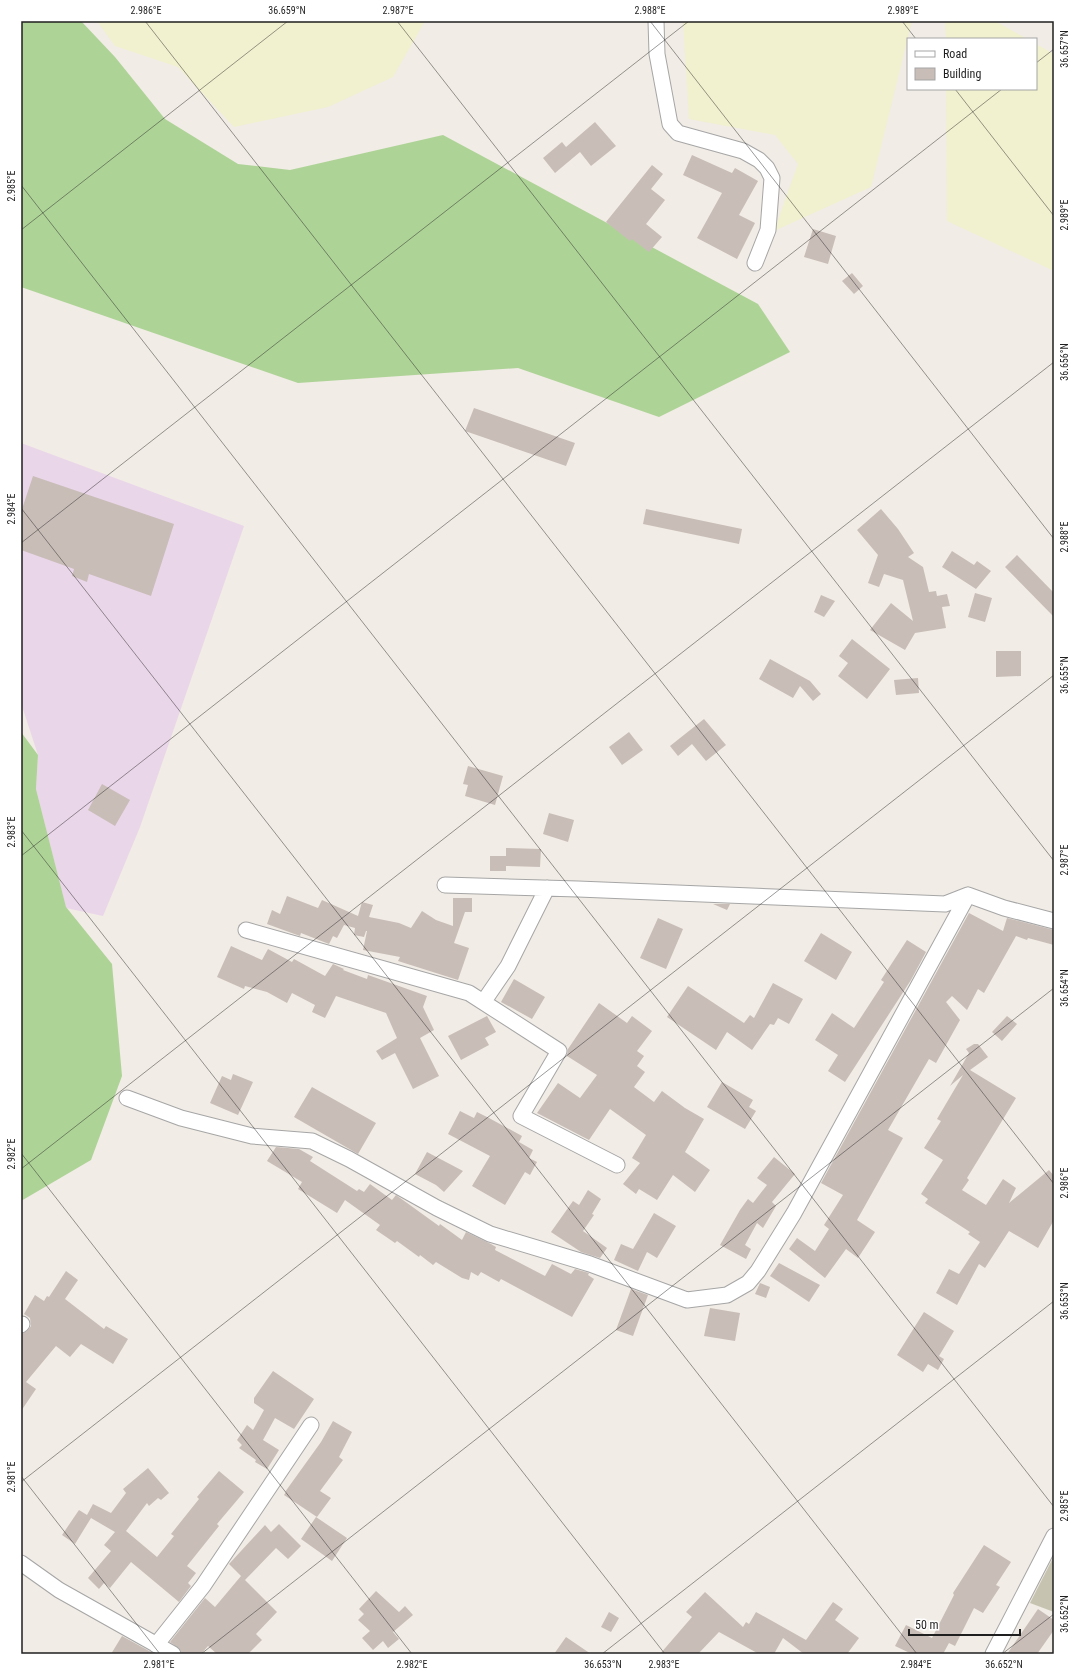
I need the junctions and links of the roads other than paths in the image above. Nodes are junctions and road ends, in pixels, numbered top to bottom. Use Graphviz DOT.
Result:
graph roads {
  1 [pos="656,21"];
  2 [pos="755,263"];
  3 [pos="445,885"];
  4 [pos="546,888"];
  5 [pos="968,895"];
  6 [pos="1054,921"];
  7 [pos="246,930"];
  8 [pos="484,1000"];
  9 [pos="127,1098"];
  10 [pos="617,1165"];
  11 [pos="311,1424"];
  12 [pos="1054,1536"];
  13 [pos="21,1563"];
  14 [pos="156,1645"];
  15 [pos="174,1654"];
  16 [pos="993,1654"];
  1 -- 2 [label="street"];
  3 -- 4 [label="street"];
  4 -- 5 [label="street"];
  4 -- 8 [label="street"];
  5 -- 6 [label="street"];
  5 -- 9 [label="street"];
  7 -- 8 [label="street"];
  8 -- 10 [label="street"];
  11 -- 14 [label="street"];
  12 -- 16 [label="street"];
  13 -- 14 [label="street"];
  14 -- 15 [label="street"];
}
